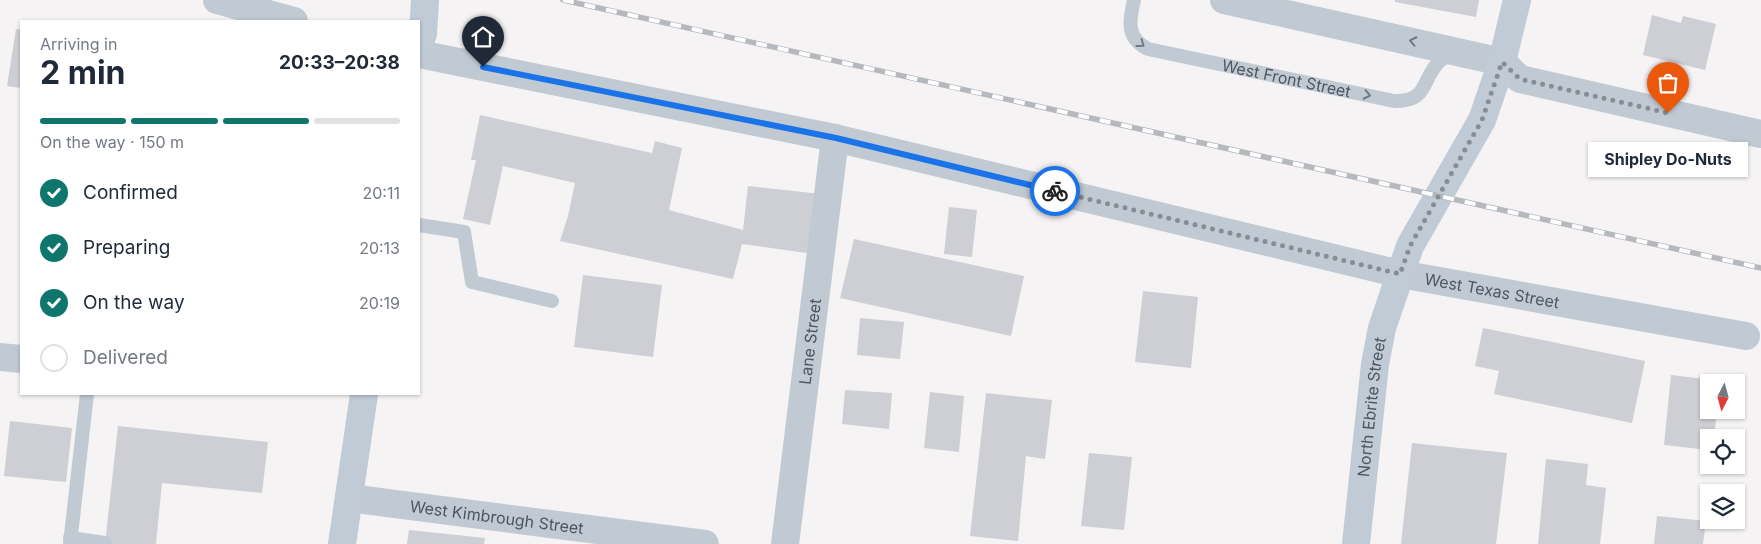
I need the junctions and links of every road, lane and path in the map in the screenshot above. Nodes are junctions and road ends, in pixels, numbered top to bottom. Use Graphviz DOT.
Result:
graph roads {
  1 [pos="217,0"];
  2 [pos="408,0"];
  3 [pos="425,0"];
  4 [pos="1134,0"];
  5 [pos="1224,0"];
  6 [pos="1517,0"];
  7 [pos="290,20"];
  8 [pos="407,20"];
  9 [pos="420,41"];
  10 [pos="1460,51"];
  11 [pos="420,54"];
  12 [pos="1502,62"];
  13 [pos="1761,134"];
  14 [pos="836,138"];
  15 [pos="420,225"];
  16 [pos="1400,274"];
  17 [pos="552,301"];
  18 [pos="1746,336"];
  19 [pos="0,357"];
  20 [pos="20,359"];
  21 [pos="87,395"];
  22 [pos="364,395"];
  23 [pos="349,498"];
  24 [pos="70,541"];
  25 [pos="106,543"];
  26 [pos="342,544"];
  27 [pos="705,544"];
  28 [pos="785,544"];
  29 [pos="1356,544"];
  1 -- 7 [label="street"];
  2 -- 8 [label="street"];
  3 -- 9 [label="street"];
  4 -- 10 [label="lane, West Front Street, one-way"];
  10 -- 5 [label="street, one-way"];
  6 -- 12 [label="street, North Ebrite Street"];
  10 -- 12 [label="street"];
  11 -- 14 [label="street, West Texas Street"];
  12 -- 13 [label="street"];
  12 -- 16 [label="street, North Ebrite Street"];
  14 -- 16 [label="street, West Texas Street"];
  14 -- 28 [label="street, Lane Street"];
  15 -- 17 [label="lane"];
  16 -- 18 [label="street, West Texas Street"];
  16 -- 29 [label="street, North Ebrite Street"];
  19 -- 20 [label="street"];
  21 -- 24 [label="lane"];
  22 -- 23 [label="street"];
  23 -- 26 [label="street"];
  23 -- 27 [label="street, West Kimbrough Street"];
  24 -- 25 [label="lane"];
}
